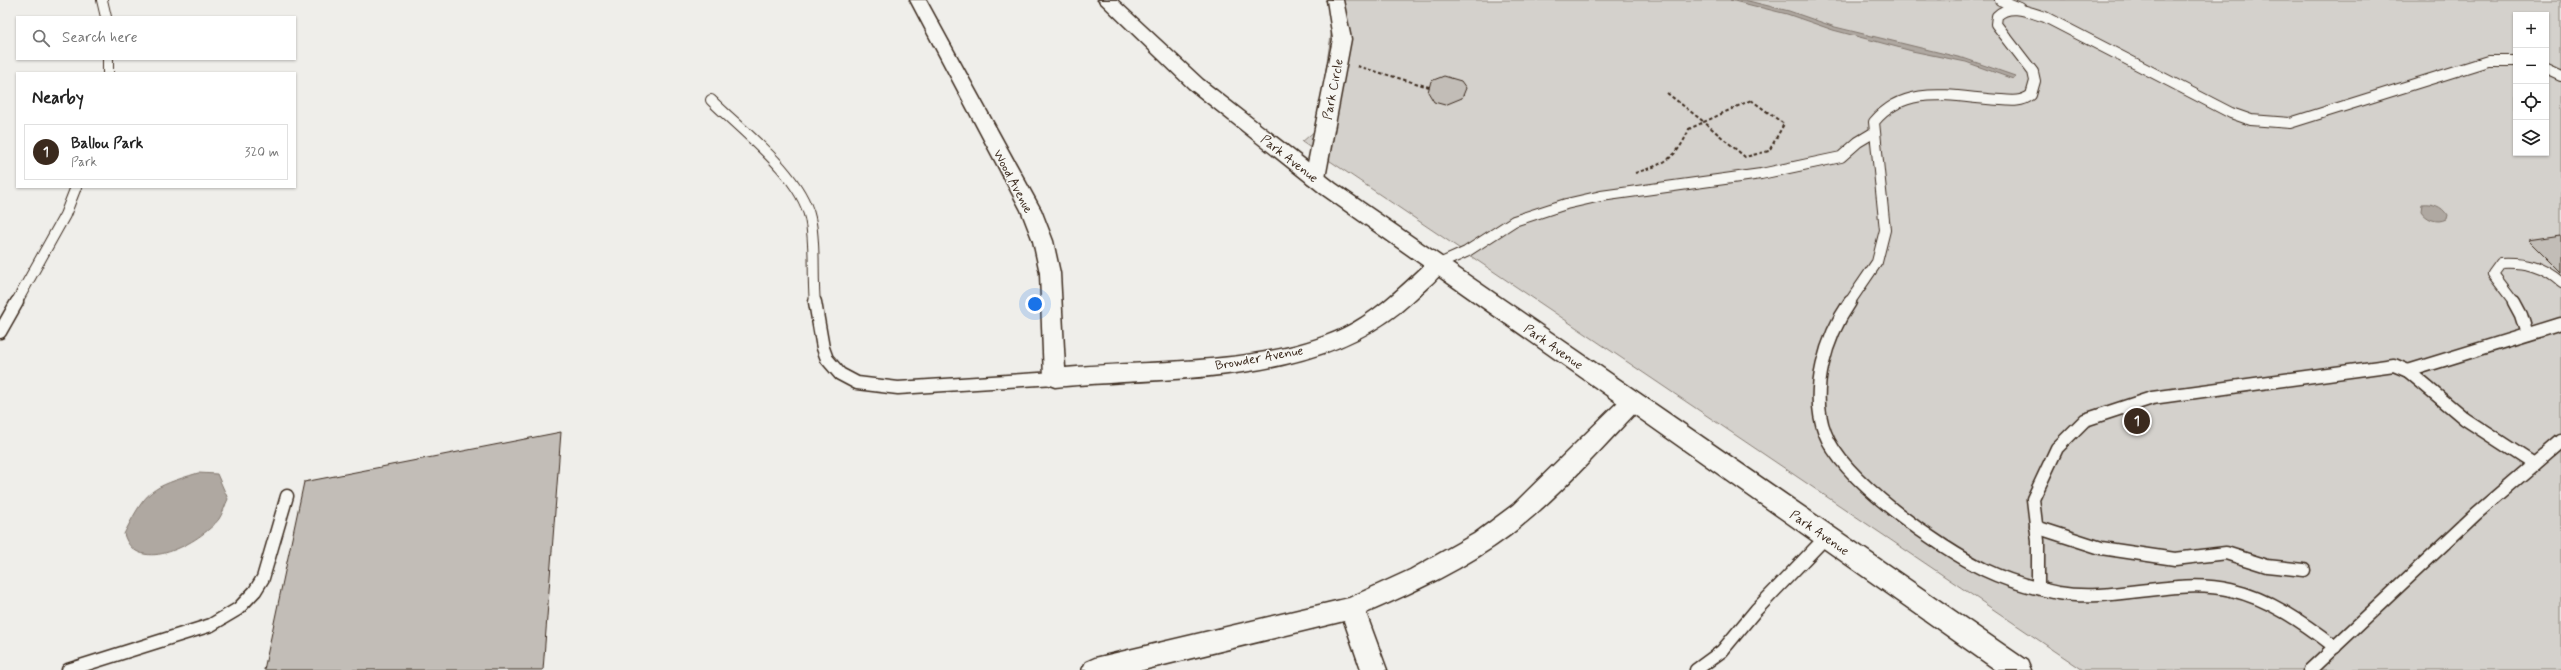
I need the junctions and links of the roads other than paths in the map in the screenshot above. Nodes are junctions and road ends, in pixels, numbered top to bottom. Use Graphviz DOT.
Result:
graph roads {
  1 [pos="102,0"];
  2 [pos="918,0"];
  3 [pos="1107,0"];
  4 [pos="1335,0"];
  5 [pos="2000,0"];
  6 [pos="2027,11"];
  7 [pos="106,16"];
  8 [pos="108,60"];
  9 [pos="2513,61"];
  10 [pos="2549,70"];
  11 [pos="108,72"];
  12 [pos="2561,76"];
  13 [pos="711,100"];
  14 [pos="1874,133"];
  15 [pos="1315,178"];
  16 [pos="76,188"];
  17 [pos="1438,265"];
  18 [pos="2561,282"];
  19 [pos="2561,324"];
  20 [pos="0,332"];
  21 [pos="2526,334"];
  22 [pos="2408,372"];
  23 [pos="1055,378"];
  24 [pos="1633,402"];
  25 [pos="2561,441"];
  26 [pos="2534,464"];
  27 [pos="287,496"];
  28 [pos="2036,527"];
  29 [pos="1826,536"];
  30 [pos="2304,570"];
  31 [pos="2038,588"];
  32 [pos="1352,608"];
  33 [pos="2334,647"];
  34 [pos="68,670"];
  35 [pos="1095,670"];
  36 [pos="1374,670"];
  37 [pos="1696,670"];
  38 [pos="2018,670"];
  39 [pos="2310,670"];
  1 -- 7 [label="lane"];
  2 -- 23 [label="street, Wood Avenue"];
  3 -- 15 [label="main road, Park Avenue"];
  4 -- 15 [label="street, Park Circle"];
  5 -- 6 [label="lane"];
  6 -- 9 [label="lane"];
  6 -- 14 [label="lane"];
  8 -- 11 [label="lane"];
  10 -- 12 [label="lane"];
  13 -- 23 [label="lane"];
  14 -- 17 [label="lane"];
  14 -- 31 [label="lane"];
  15 -- 17 [label="main road, Park Avenue"];
  16 -- 20 [label="lane"];
  17 -- 23 [label="street, Browder Avenue"];
  17 -- 24 [label="main road, Park Avenue"];
  18 -- 21 [label="lane"];
  19 -- 21 [label="lane"];
  21 -- 22 [label="lane"];
  22 -- 26 [label="lane"];
  22 -- 28 [label="lane"];
  24 -- 29 [label="main road, Park Avenue"];
  24 -- 32 [label="street"];
  25 -- 26 [label="lane"];
  26 -- 33 [label="lane"];
  27 -- 34 [label="lane"];
  28 -- 30 [label="lane"];
  28 -- 31 [label="lane"];
  29 -- 37 [label="lane"];
  29 -- 38 [label="main road, Park Avenue"];
  31 -- 33 [label="lane"];
  32 -- 35 [label="street"];
  32 -- 36 [label="street"];
  33 -- 39 [label="lane"];
}
